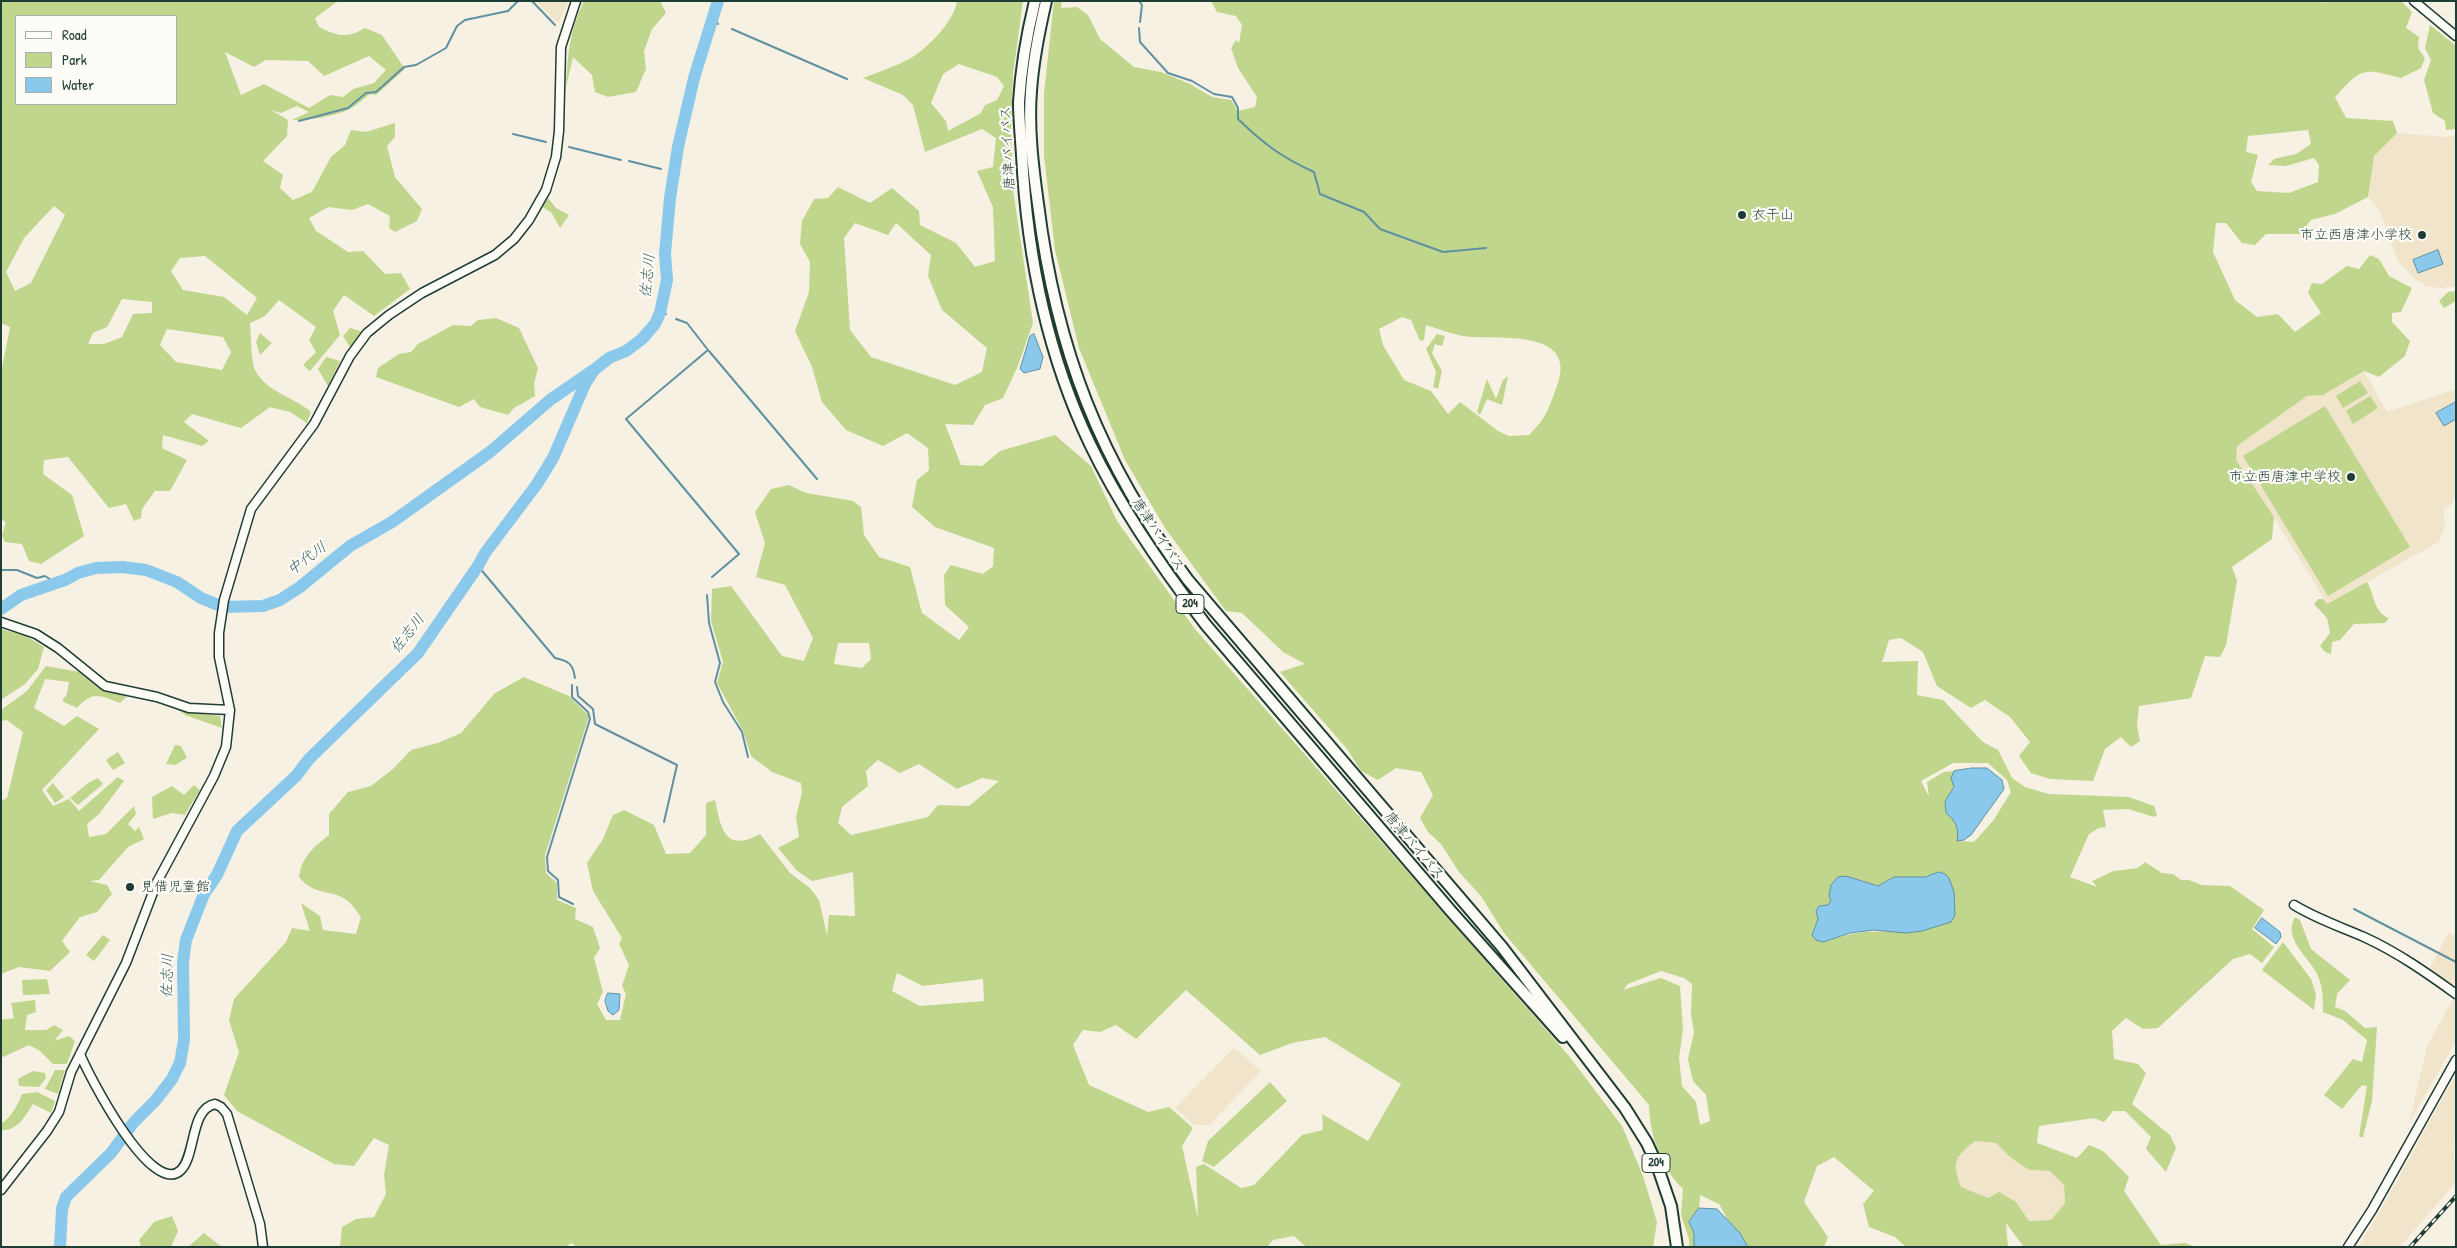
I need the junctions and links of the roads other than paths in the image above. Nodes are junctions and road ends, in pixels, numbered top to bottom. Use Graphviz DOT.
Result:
graph roads {
  1 [pos="576,1"];
  2 [pos="1035,1"];
  3 [pos="1046,1"];
  4 [pos="2414,1"];
  5 [pos="2456,36"];
  6 [pos="1,622"];
  7 [pos="230,710"];
  8 [pos="2294,905"];
  9 [pos="2456,994"];
  10 [pos="80,1054"];
  11 [pos="2456,1060"];
  12 [pos="1610,1089"];
  13 [pos="1,1190"];
  14 [pos="263,1247"];
  15 [pos="1677,1247"];
  16 [pos="2348,1247"];
  1 -- 7 [label="street"];
  2 -- 12 [label="highway, 唐津バイパス / 204"];
  3 -- 12 [label="highway, 唐津バイパス / 204"];
  4 -- 5 [label="street"];
  6 -- 7 [label="street"];
  7 -- 10 [label="street"];
  8 -- 9 [label="street"];
  10 -- 13 [label="street"];
  10 -- 14 [label="street"];
  11 -- 16 [label="street"];
  12 -- 15 [label="highway, 唐津バイパス / 204"];
}
